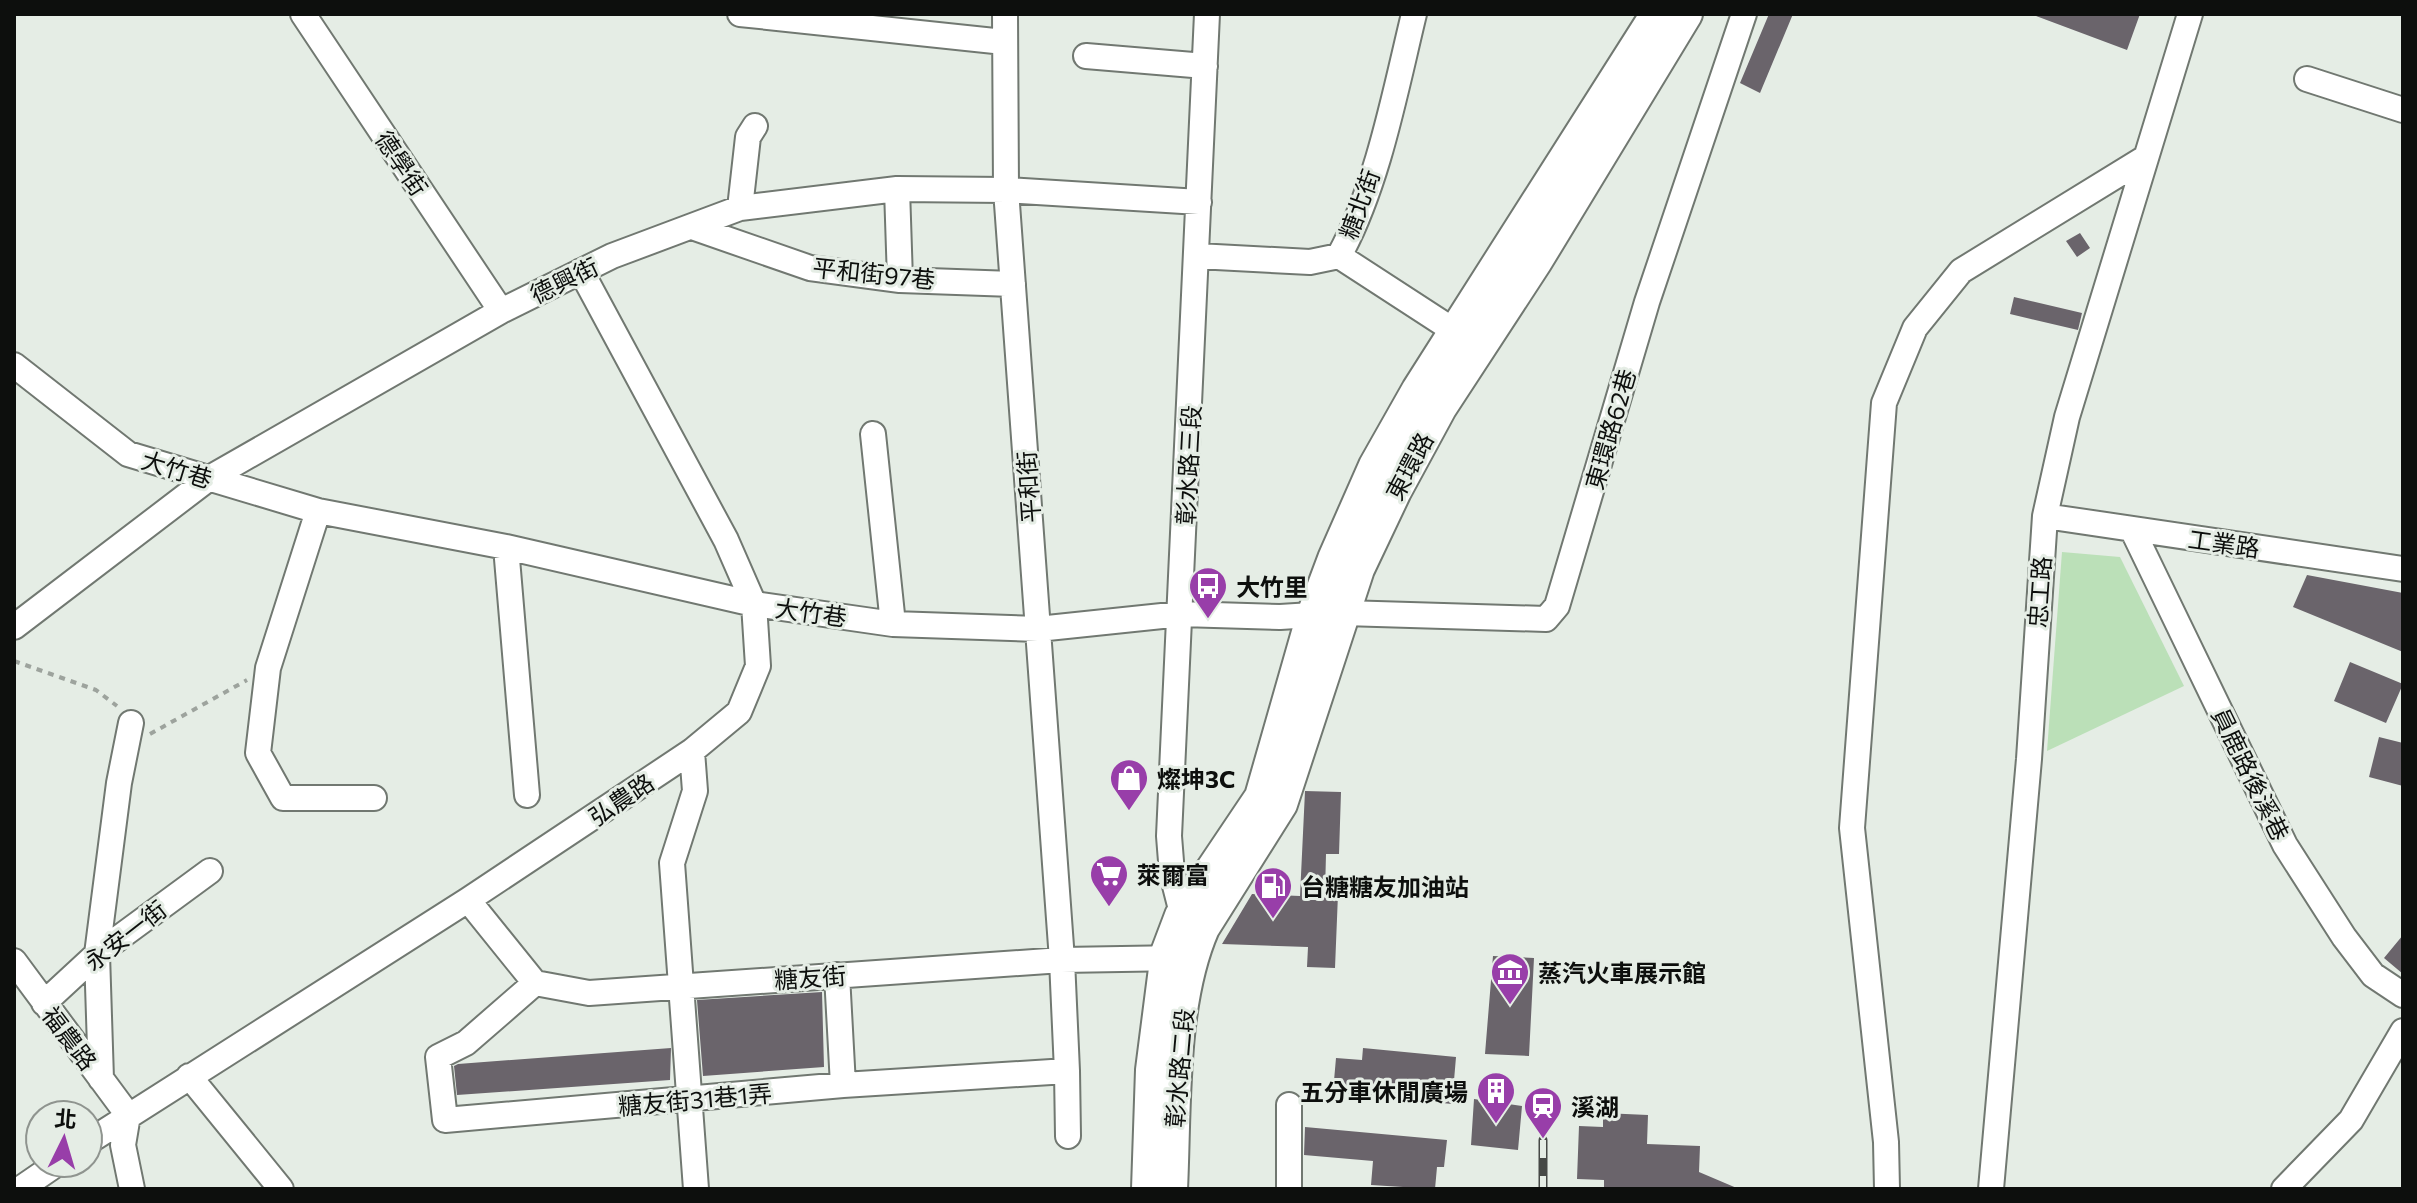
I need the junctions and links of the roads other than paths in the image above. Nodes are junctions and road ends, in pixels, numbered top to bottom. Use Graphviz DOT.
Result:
graph roads {
  1 [pos="303,14"];
  2 [pos="740,14"];
  3 [pos="1005,14"];
  4 [pos="1207,14"];
  5 [pos="1414,14"];
  6 [pos="1657,14"];
  7 [pos="1686,14"];
  8 [pos="1744,14"];
  9 [pos="2190,14"];
  10 [pos="1004,42"];
  11 [pos="1086,56"];
  12 [pos="1205,66"];
  13 [pos="2307,79"];
  14 [pos="2403,110"];
  15 [pos="755,126"];
  16 [pos="2145,158"];
  17 [pos="897,189"];
  18 [pos="1006,190"];
  19 [pos="1199,202"];
  20 [pos="740,208"];
  21 [pos="692,227"];
  22 [pos="1197,256"];
  23 [pos="1339,256"];
  24 [pos="581,271"];
  25 [pos="900,280"];
  26 [pos="1013,284"];
  27 [pos="501,311"];
  28 [pos="1456,332"];
  29 [pos="14,365"];
  30 [pos="873,434"];
  31 [pos="208,479"];
  32 [pos="318,511"];
  33 [pos="2045,516"];
  34 [pos="2132,529"];
  35 [pos="506,547"];
  36 [pos="2403,569"];
  37 [pos="754,604"];
  38 [pos="1181,614"];
  39 [pos="1328,614"];
  40 [pos="893,624"];
  41 [pos="14,627"];
  42 [pos="1038,629"];
  43 [pos="131,723"];
  44 [pos="692,751"];
  45 [pos="527,795"];
  46 [pos="374,798"];
  47 [pos="210,871"];
  48 [pos="468,900"];
  49 [pos="1181,916"];
  50 [pos="97,954"];
  51 [pos="1184,954"];
  52 [pos="1062,960"];
  53 [pos="14,961"];
  54 [pos="837,975"];
  55 [pos="535,983"];
  56 [pos="683,985"];
  57 [pos="2403,995"];
  58 [pos="44,1003"];
  59 [pos="2403,1031"];
  60 [pos="1067,1071"];
  61 [pos="189,1076"];
  62 [pos="101,1079"];
  63 [pos="843,1085"];
  64 [pos="692,1100"];
  65 [pos="1289,1105"];
  66 [pos="128,1115"];
  67 [pos="104,1131"];
  68 [pos="1068,1136"];
  69 [pos="132,1189"];
  70 [pos="281,1189"];
  71 [pos="696,1189"];
  72 [pos="1148,1189"];
  73 [pos="1171,1189"];
  74 [pos="1289,1189"];
  75 [pos="1887,1189"];
  76 [pos="1991,1189"];
  77 [pos="2284,1189"];
  1 -- 27 [label="street, 德學街"];
  2 -- 10 [label="street"];
  3 -- 10 [label="street, 平和街"];
  4 -- 12 [label="street, 彰水路三段"];
  5 -- 23 [label="street, 糖北街"];
  6 -- 28 [label="main road, 東環路"];
  7 -- 39 [label="main road, 東環路"];
  8 -- 39 [label="street, 東環路62巷"];
  9 -- 16 [label="street, 忠工路"];
  10 -- 18 [label="street, 平和街"];
  11 -- 12 [label="street"];
  12 -- 19 [label="street, 彰水路三段"];
  13 -- 14 [label="street"];
  15 -- 20 [label="street"];
  16 -- 33 [label="street, 忠工路"];
  16 -- 75 [label="street"];
  17 -- 18 [label="street, 德興街"];
  17 -- 20 [label="street, 德興街"];
  17 -- 25 [label="street"];
  18 -- 19 [label="street, 德興街"];
  18 -- 26 [label="street, 平和街"];
  19 -- 22 [label="street, 彰水路三段"];
  20 -- 21 [label="street, 德興街"];
  21 -- 24 [label="street, 德興街"];
  21 -- 25 [label="street, 平和街97巷"];
  22 -- 23 [label="street, 糖北街"];
  22 -- 38 [label="street, 彰水路三段"];
  23 -- 28 [label="street"];
  24 -- 27 [label="street, 德興街"];
  24 -- 37 [label="street, 弘農路"];
  25 -- 26 [label="street, 平和街97巷"];
  26 -- 42 [label="street, 平和街"];
  27 -- 31 [label="street, 德興街"];
  28 -- 39 [label="main road, 東環路"];
  29 -- 31 [label="street, 大竹巷"];
  30 -- 40 [label="street"];
  31 -- 32 [label="street, 大竹巷"];
  31 -- 41 [label="street, 德興街"];
  32 -- 35 [label="street, 大竹巷"];
  32 -- 46 [label="street"];
  33 -- 34 [label="street, 工業路"];
  33 -- 76 [label="street, 忠工路"];
  34 -- 36 [label="street, 工業路"];
  34 -- 57 [label="street, 員鹿路後溪巷"];
  35 -- 37 [label="street, 大竹巷"];
  35 -- 45 [label="street"];
  37 -- 40 [label="street, 大竹巷"];
  37 -- 44 [label="street, 弘農路"];
  38 -- 39 [label="street, 大竹巷"];
  38 -- 42 [label="street, 大竹巷"];
  38 -- 49 [label="street, 彰水路三段"];
  39 -- 49 [label="main road, 東環路"];
  39 -- 51 [label="main road, 東環路"];
  40 -- 42 [label="street, 大竹巷"];
  42 -- 52 [label="street, 平和街"];
  43 -- 50 [label="street"];
  44 -- 48 [label="street, 弘農路"];
  44 -- 56 [label="street"];
  47 -- 50 [label="street, 永安一街"];
  48 -- 55 [label="street"];
  48 -- 61 [label="street, 弘農路"];
  49 -- 51 [label="main road"];
  50 -- 58 [label="street, 永安一街"];
  50 -- 62 [label="street"];
  51 -- 52 [label="street, 糖友街"];
  51 -- 72 [label="main road, 彰水路二段"];
  51 -- 73 [label="main road, 彰水路二段"];
  52 -- 54 [label="street, 糖友街"];
  52 -- 60 [label="street, 平和街"];
  53 -- 58 [label="street, 福農路"];
  54 -- 56 [label="street, 糖友街"];
  54 -- 63 [label="street"];
  55 -- 56 [label="street, 糖友街"];
  55 -- 64 [label="street, 糖友街31巷1弄"];
  56 -- 64 [label="street"];
  58 -- 62 [label="street, 福農路"];
  59 -- 77 [label="street"];
  60 -- 63 [label="street, 糖友街31巷1弄"];
  60 -- 68 [label="street"];
  61 -- 66 [label="street, 弘農路"];
  61 -- 70 [label="street"];
  62 -- 66 [label="street, 福農路"];
  63 -- 64 [label="street, 糖友街31巷1弄"];
  64 -- 71 [label="street"];
  65 -- 74 [label="street"];
  66 -- 67 [label="street, 弘農路"];
  66 -- 69 [label="street"];
}
